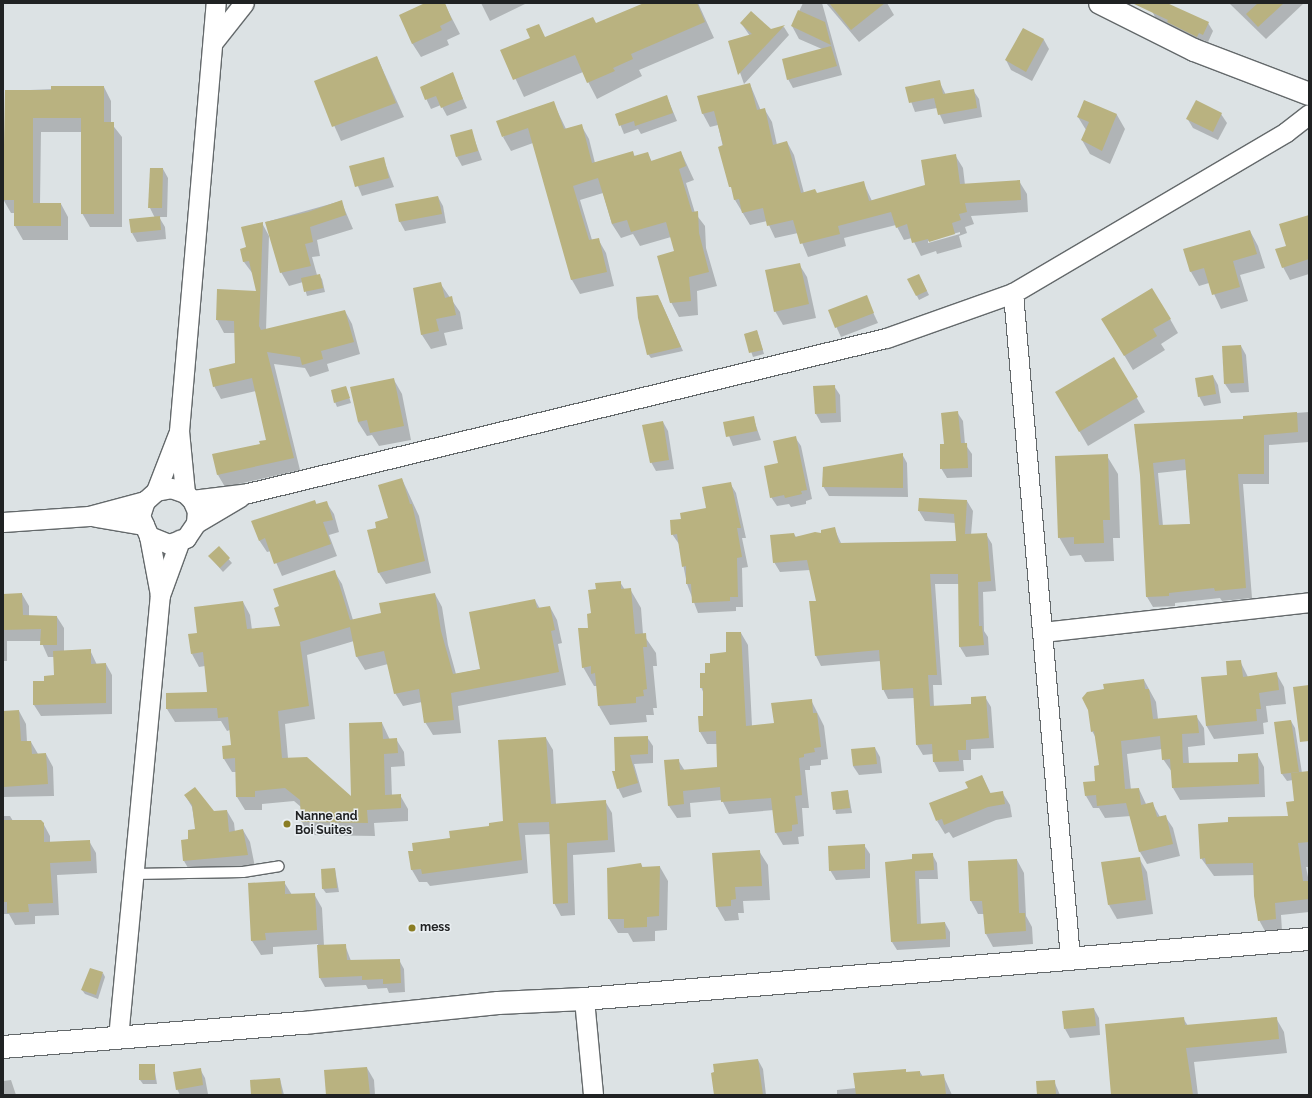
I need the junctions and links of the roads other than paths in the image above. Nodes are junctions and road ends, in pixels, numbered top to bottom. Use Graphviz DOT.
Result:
graph roads {
  1 [pos="216,3"];
  2 [pos="244,3"];
  3 [pos="1100,3"];
  4 [pos="214,41"];
  5 [pos="1309,94"];
  6 [pos="1309,114"];
  7 [pos="1013,292"];
  8 [pos="179,431"];
  9 [pos="248,493"];
  10 [pos="150,496"];
  11 [pos="189,496"];
  12 [pos="89,516"];
  13 [pos="3,522"];
  14 [pos="196,523"];
  15 [pos="147,531"];
  16 [pos="180,540"];
  17 [pos="160,595"];
  18 [pos="1309,602"];
  19 [pos="1043,632"];
  20 [pos="280,866"];
  21 [pos="134,874"];
  22 [pos="1309,939"];
  23 [pos="1070,958"];
  24 [pos="584,999"];
  25 [pos="118,1038"];
  26 [pos="3,1047"];
  27 [pos="593,1095"];
  1 -- 4 [label="street"];
  2 -- 4 [label="street"];
  3 -- 5 [label="street"];
  4 -- 8 [label="street"];
  6 -- 7 [label="street"];
  7 -- 9 [label="street"];
  7 -- 19 [label="street"];
  8 -- 10 [label="street"];
  8 -- 11 [label="street"];
  9 -- 11 [label="street"];
  9 -- 14 [label="street"];
  10 -- 11 [label="street"];
  10 -- 12 [label="street"];
  10 -- 15 [label="street"];
  11 -- 14 [label="street"];
  12 -- 13 [label="street"];
  12 -- 15 [label="street"];
  14 -- 16 [label="street"];
  15 -- 16 [label="street"];
  15 -- 17 [label="street"];
  16 -- 17 [label="street"];
  17 -- 21 [label="street"];
  18 -- 19 [label="street"];
  19 -- 23 [label="street"];
  20 -- 21 [label="lane"];
  21 -- 25 [label="street"];
  22 -- 23 [label="street"];
  23 -- 24 [label="street"];
  24 -- 25 [label="street"];
  24 -- 27 [label="street"];
  25 -- 26 [label="street"];
}
